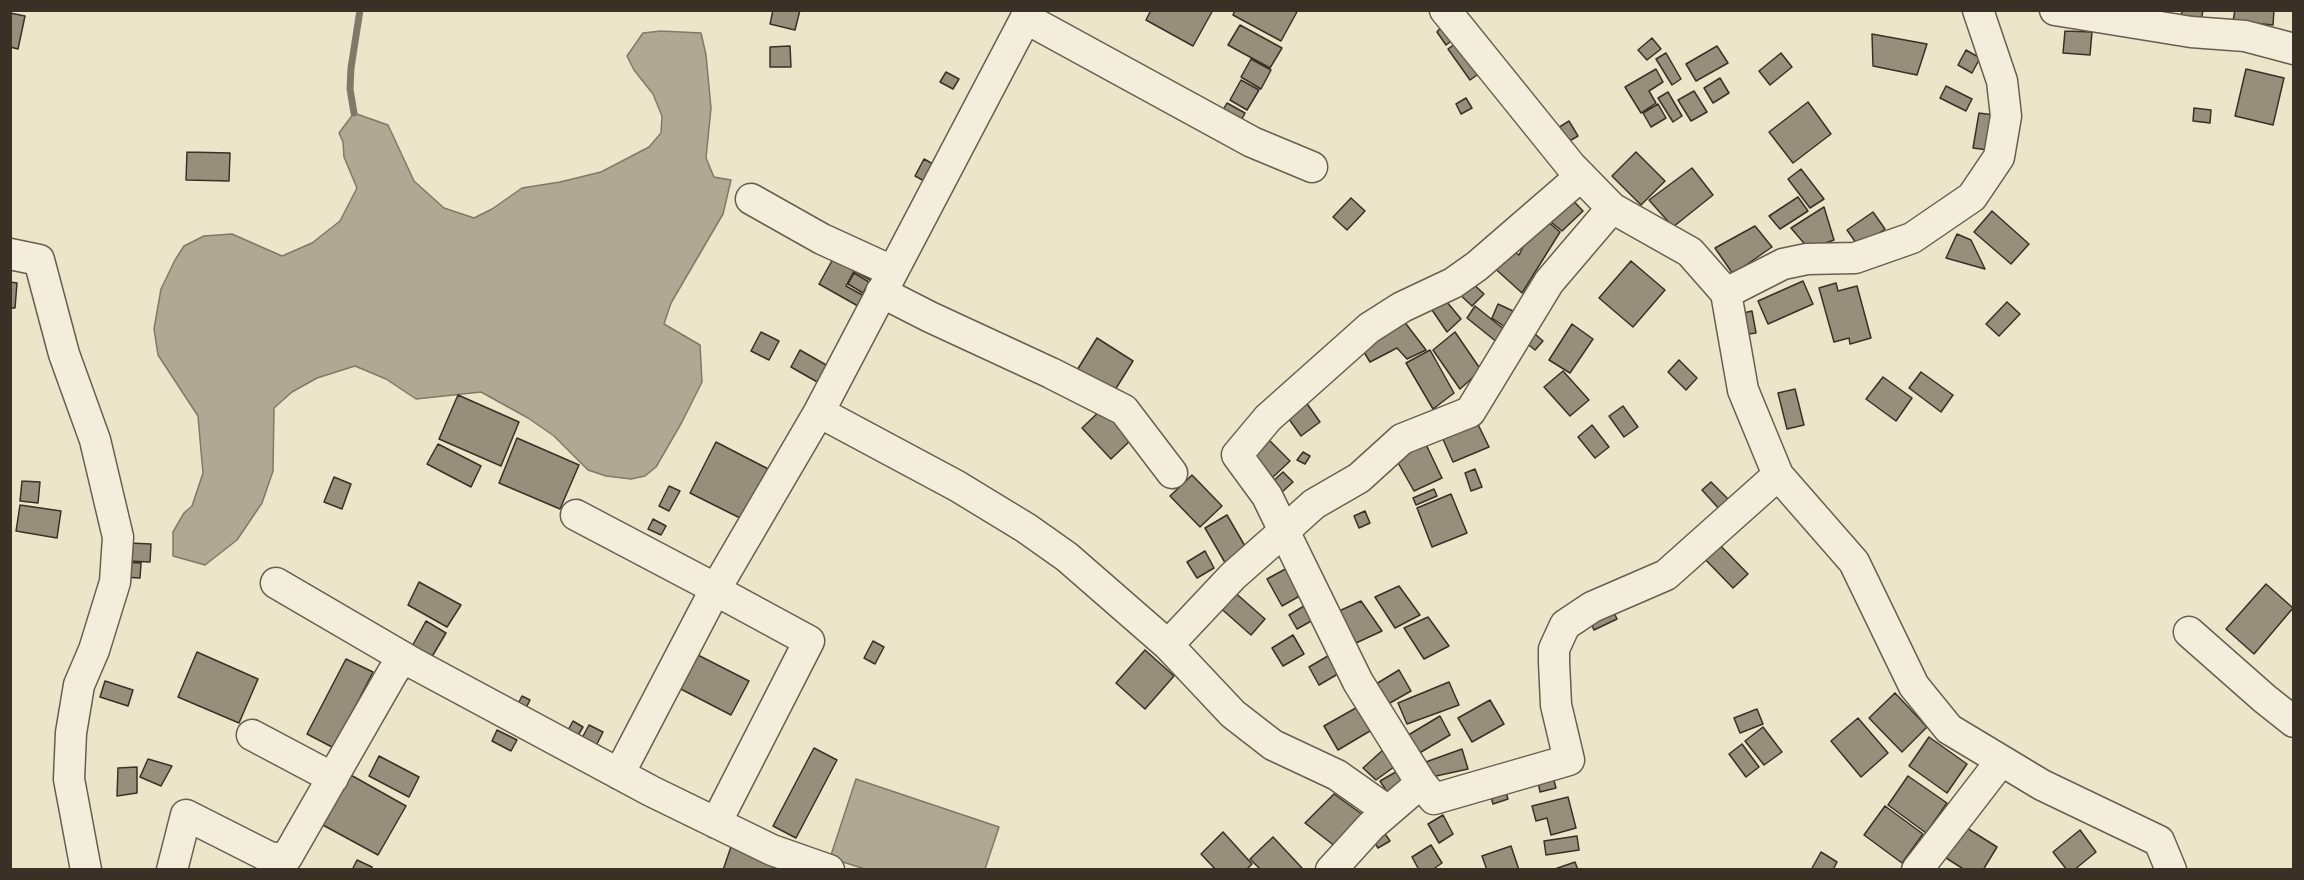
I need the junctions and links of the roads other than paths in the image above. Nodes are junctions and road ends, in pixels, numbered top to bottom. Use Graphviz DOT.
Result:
graph roads {
  1 [pos="1445,10"];
  2 [pos="1977,10"];
  3 [pos="2055,10"];
  4 [pos="1028,15"];
  5 [pos="2294,49"];
  6 [pos="1312,167"];
  7 [pos="1581,176"];
  8 [pos="751,199"];
  9 [pos="1612,208"];
  10 [pos="10,254"];
  11 [pos="886,281"];
  12 [pos="1726,293"];
  13 [pos="819,412"];
  14 [pos="1172,473"];
  15 [pos="1778,475"];
  16 [pos="576,515"];
  17 [pos="1284,531"];
  18 [pos="276,583"];
  19 [pos="715,590"];
  20 [pos="2189,632"];
  21 [pos="1168,645"];
  22 [pos="413,663"];
  23 [pos="2294,722"];
  24 [pos="252,735"];
  25 [pos="2001,760"];
  26 [pos="619,774"];
  27 [pos="333,778"];
  28 [pos="1421,783"];
  29 [pos="1388,812"];
  30 [pos="716,823"];
  31 [pos="86,870"];
  32 [pos="172,870"];
  33 [pos="829,870"];
  34 [pos="1331,870"];
  35 [pos="1917,870"];
  36 [pos="2171,870"];
  1 -- 7 [label="street"];
  2 -- 12 [label="street"];
  3 -- 5 [label="street"];
  4 -- 6 [label="street"];
  4 -- 11 [label="street"];
  7 -- 9 [label="street"];
  7 -- 17 [label="street"];
  8 -- 11 [label="street"];
  9 -- 12 [label="street"];
  9 -- 17 [label="street"];
  10 -- 31 [label="street"];
  11 -- 13 [label="street"];
  11 -- 14 [label="street"];
  12 -- 15 [label="street"];
  13 -- 19 [label="street"];
  13 -- 21 [label="street"];
  15 -- 25 [label="street"];
  15 -- 28 [label="street"];
  16 -- 19 [label="street"];
  17 -- 21 [label="street"];
  17 -- 28 [label="street"];
  18 -- 22 [label="street"];
  19 -- 26 [label="street"];
  19 -- 30 [label="street"];
  20 -- 23 [label="street"];
  21 -- 29 [label="street"];
  22 -- 26 [label="street"];
  22 -- 27 [label="street"];
  24 -- 27 [label="street"];
  25 -- 35 [label="street"];
  25 -- 36 [label="street"];
  26 -- 30 [label="street"];
  27 -- 32 [label="street"];
  28 -- 29 [label="street"];
  29 -- 34 [label="street"];
  30 -- 33 [label="street"];
}
